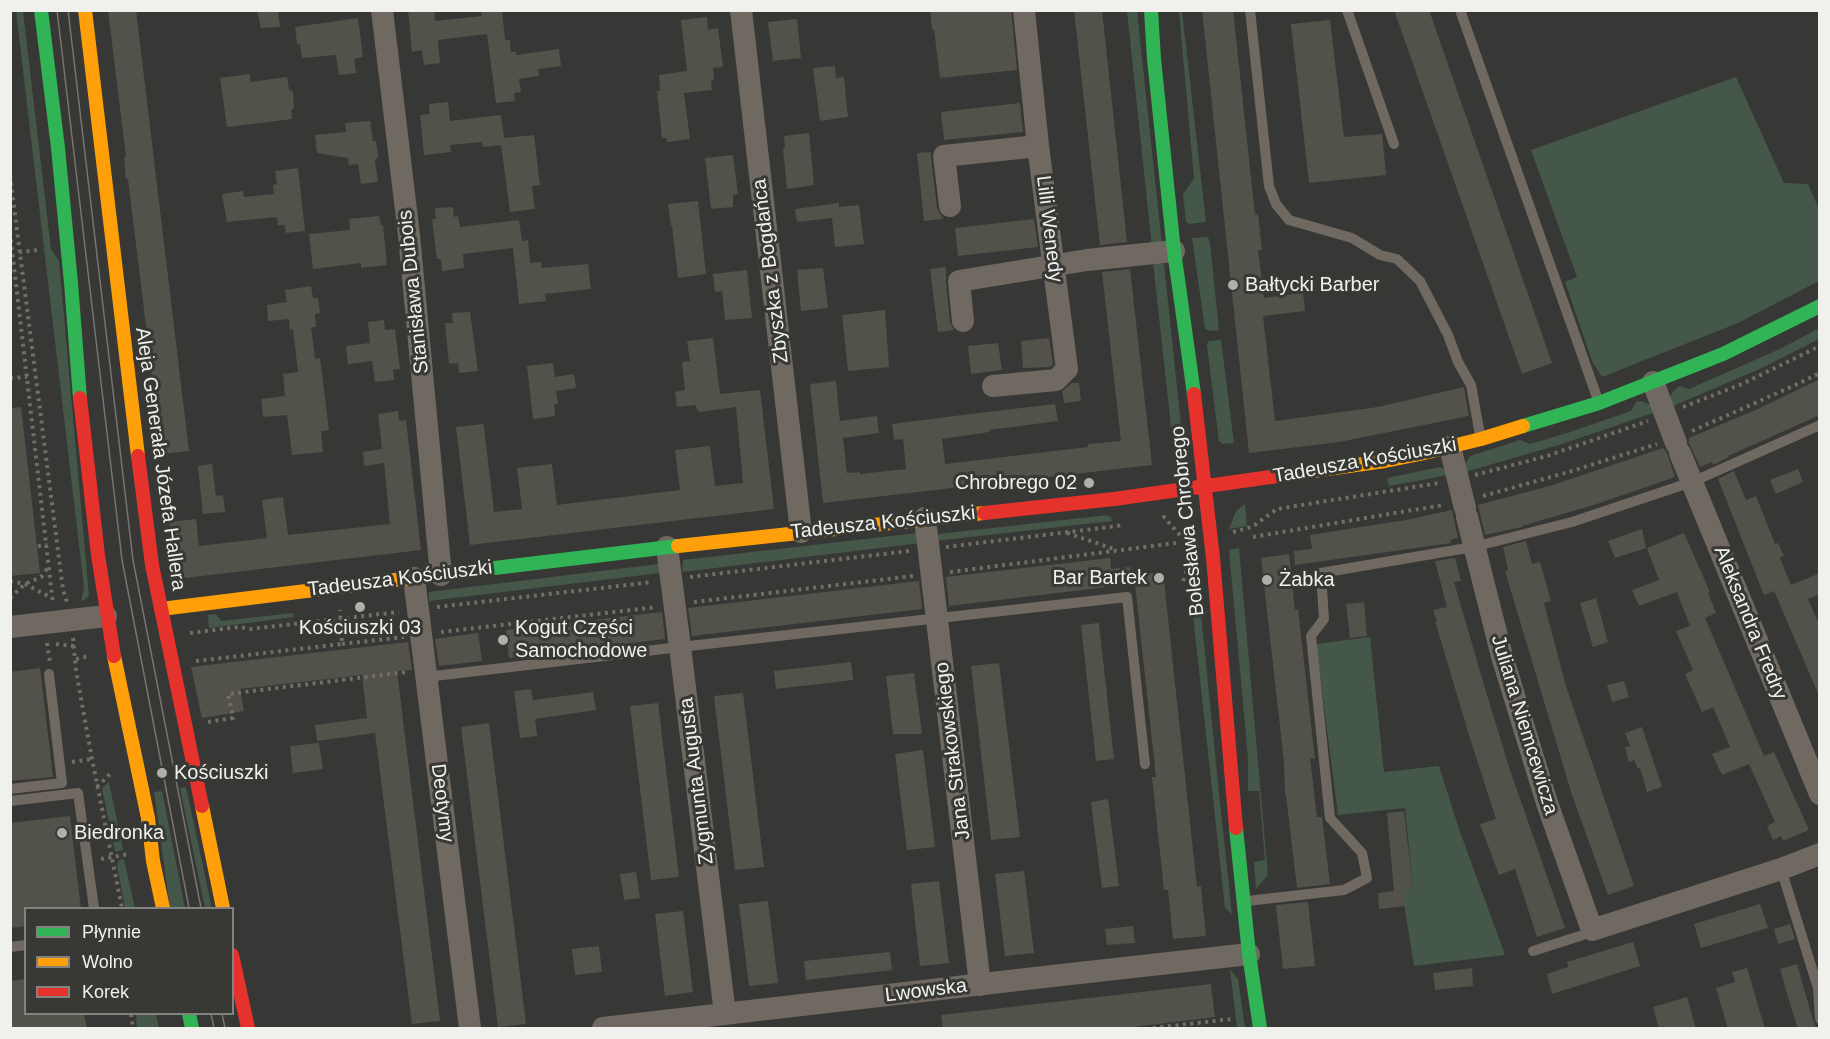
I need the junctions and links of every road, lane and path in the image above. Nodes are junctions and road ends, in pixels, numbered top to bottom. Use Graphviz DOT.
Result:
graph roads {
  1 [pos="41,10"];
  2 [pos="86,10"];
  3 [pos="382,10"];
  4 [pos="741,10"];
  5 [pos="1024,10"];
  6 [pos="1151,10"];
  7 [pos="1250,10"];
  8 [pos="1347,10"];
  9 [pos="1460,10"];
  10 [pos="1394,144"];
  11 [pos="1038,146"];
  12 [pos="10,175"];
  13 [pos="950,206"];
  14 [pos="10,232"];
  15 [pos="39,250"];
  16 [pos="1174,251"];
  17 [pos="20,252"];
  18 [pos="13,253"];
  19 [pos="1053,265"];
  20 [pos="1820,306"];
  21 [pos="963,321"];
  22 [pos="1820,373"];
  23 [pos="27,376"];
  24 [pos="10,378"];
  25 [pos="1653,382"];
  26 [pos="993,386"];
  27 [pos="1599,403"];
  28 [pos="1820,424"];
  29 [pos="1481,439"];
  30 [pos="1677,444"];
  31 [pos="1450,447"];
  32 [pos="1692,482"];
  33 [pos="1204,486"];
  34 [pos="1287,508"];
  35 [pos="1465,509"];
  36 [pos="925,518"];
  37 [pos="1153,519"];
  38 [pos="1131,521"];
  39 [pos="1118,526"];
  40 [pos="801,532"];
  41 [pos="1066,533"];
  42 [pos="1226,534"];
  43 [pos="1253,537"];
  44 [pos="1186,542"];
  45 [pos="1176,543"];
  46 [pos="47,545"];
  47 [pos="38,546"];
  48 [pos="1473,546"];
  49 [pos="667,547"];
  50 [pos="1121,551"];
  51 [pos="49,565"];
  52 [pos="932,574"];
  53 [pos="441,575"];
  54 [pos="414,578"];
  55 [pos="10,581"];
  56 [pos="25,584"];
  57 [pos="10,598"];
  58 [pos="53,598"];
  59 [pos="67,602"];
  60 [pos="54,604"];
  61 [pos="675,604"];
  62 [pos="350,607"];
  63 [pos="161,609"];
  64 [pos="106,616"];
  65 [pos="938,618"];
  66 [pos="10,627"];
  67 [pos="250,629"];
  68 [pos="181,634"];
  69 [pos="72,635"];
  70 [pos="421,635"];
  71 [pos="342,644"];
  72 [pos="680,646"];
  73 [pos="189,662"];
  74 [pos="49,674"];
  75 [pos="426,674"];
  76 [pos="201,723"];
  77 [pos="1145,764"];
  78 [pos="113,771"];
  79 [pos="98,786"];
  80 [pos="10,789"];
  81 [pos="78,793"];
  82 [pos="1820,794"];
  83 [pos="10,801"];
  84 [pos="130,854"];
  85 [pos="1820,854"];
  86 [pos="112,857"];
  87 [pos="87,862"];
  88 [pos="1781,869"];
  89 [pos="1244,902"];
  90 [pos="94,907"];
  91 [pos="122,907"];
  92 [pos="163,907"];
  93 [pos="223,907"];
  94 [pos="1592,930"];
  95 [pos="1533,951"];
  96 [pos="1249,954"];
  97 [pos="234,964"];
  98 [pos="980,985"];
  99 [pos="725,1014"];
  100 [pos="1820,1018"];
  101 [pos="1232,1019"];
  102 [pos="248,1029"];
  103 [pos="470,1029"];
  104 [pos="603,1029"];
  105 [pos="1153,1029"];
  106 [pos="1260,1029"];
  1 -- 64 [label="street"];
  2 -- 63 [label="street, Aleja Generała Józefa Hallera"];
  3 -- 53 [label="street, Stanisława Dubois"];
  4 -- 40 [label="street, Zbyszka z Bogdańca"];
  5 -- 11 [label="street, Lilli Wenedy"];
  6 -- 16 [label="street, Bolesława Chrobrego"];
  7 -- 29 [label="lane"];
  8 -- 10 [label="lane"];
  9 -- 27 [label="lane"];
  11 -- 13 [label="street"];
  11 -- 19 [label="street, Lilli Wenedy"];
  12 -- 17 [label="path"];
  14 -- 18 [label="path"];
  15 -- 17 [label="path"];
  16 -- 19 [label="street"];
  16 -- 33 [label="street, Bolesława Chrobrego"];
  17 -- 18 [label="path"];
  17 -- 59 [label="path"];
  18 -- 23 [label="path"];
  19 -- 21 [label="street"];
  19 -- 26 [label="street, Lilli Wenedy"];
  20 -- 25 [label="street, Tadeusza Kościuszki"];
  22 -- 30 [label="path"];
  23 -- 24 [label="path"];
  23 -- 46 [label="path"];
  25 -- 27 [label="street, Tadeusza Kościuszki"];
  25 -- 30 [label="street, Aleksandra Fredry"];
  27 -- 29 [label="street, Tadeusza Kościuszki"];
  28 -- 32 [label="lane"];
  29 -- 31 [label="street, Tadeusza Kościuszki"];
  30 -- 32 [label="street, Aleksandra Fredry"];
  30 -- 35 [label="path"];
  31 -- 33 [label="street, Tadeusza Kościuszki"];
  31 -- 35 [label="street, Juliana Niemcewicza"];
  32 -- 48 [label="lane"];
  32 -- 82 [label="street, Aleksandra Fredry"];
  33 -- 36 [label="street, Tadeusza Kościuszki"];
  33 -- 89 [label="street, Bolesława Chrobrego"];
  34 -- 42 [label="path"];
  35 -- 43 [label="path"];
  35 -- 48 [label="street, Juliana Niemcewicza"];
  36 -- 40 [label="street, Tadeusza Kościuszki"];
  36 -- 52 [label="street, Jana Strakowskiego"];
  37 -- 44 [label="path"];
  38 -- 39 [label="path"];
  40 -- 49 [label="street, Tadeusza Kościuszki"];
  41 -- 50 [label="path"];
  45 -- 50 [label="path"];
  46 -- 47 [label="path"];
  46 -- 51 [label="path"];
  48 -- 89 [label="lane"];
  48 -- 94 [label="street, Juliana Niemcewicza"];
  49 -- 53 [label="street, Tadeusza Kościuszki"];
  49 -- 61 [label="street, Zygmunta Augusta"];
  50 -- 52 [label="path"];
  51 -- 56 [label="path"];
  51 -- 58 [label="path"];
  52 -- 61 [label="path"];
  52 -- 65 [label="street, Jana Strakowskiego"];
  53 -- 54 [label="street, Tadeusza Kościuszki"];
  54 -- 63 [label="street, Tadeusza Kościuszki"];
  54 -- 70 [label="street, Deotymy"];
  55 -- 56 [label="path"];
  56 -- 57 [label="path"];
  56 -- 58 [label="path"];
  58 -- 60 [label="path"];
  61 -- 70 [label="path"];
  61 -- 72 [label="street, Zygmunta Augusta"];
  62 -- 71 [label="path"];
  63 -- 93 [label="street, Aleja Generała Józefa Hallera"];
  64 -- 66 [label="street"];
  64 -- 92 [label="street"];
  65 -- 72 [label="lane"];
  65 -- 77 [label="lane"];
  65 -- 98 [label="street, Jana Strakowskiego"];
  67 -- 68 [label="path"];
  69 -- 79 [label="path"];
  70 -- 71 [label="path"];
  70 -- 75 [label="street, Deotymy"];
  71 -- 73 [label="path"];
  72 -- 75 [label="lane"];
  72 -- 99 [label="street, Zygmunta Augusta"];
  74 -- 80 [label="lane"];
  75 -- 76 [label="path"];
  75 -- 103 [label="street, Deotymy"];
  78 -- 79 [label="path"];
  79 -- 81 [label="path"];
  79 -- 86 [label="path"];
  81 -- 83 [label="lane"];
  81 -- 87 [label="lane"];
  84 -- 86 [label="path"];
  85 -- 88 [label="street"];
  86 -- 87 [label="path"];
  86 -- 91 [label="path"];
  87 -- 90 [label="lane"];
  88 -- 94 [label="street"];
  88 -- 100 [label="lane"];
  89 -- 96 [label="street, Bolesława Chrobrego"];
  94 -- 95 [label="lane"];
  96 -- 98 [label="street, Lwowska"];
  96 -- 106 [label="street, Bolesława Chrobrego"];
  97 -- 102 [label="street"];
  98 -- 99 [label="street, Lwowska"];
  99 -- 104 [label="street, Lwowska"];
  101 -- 105 [label="path"];
}
